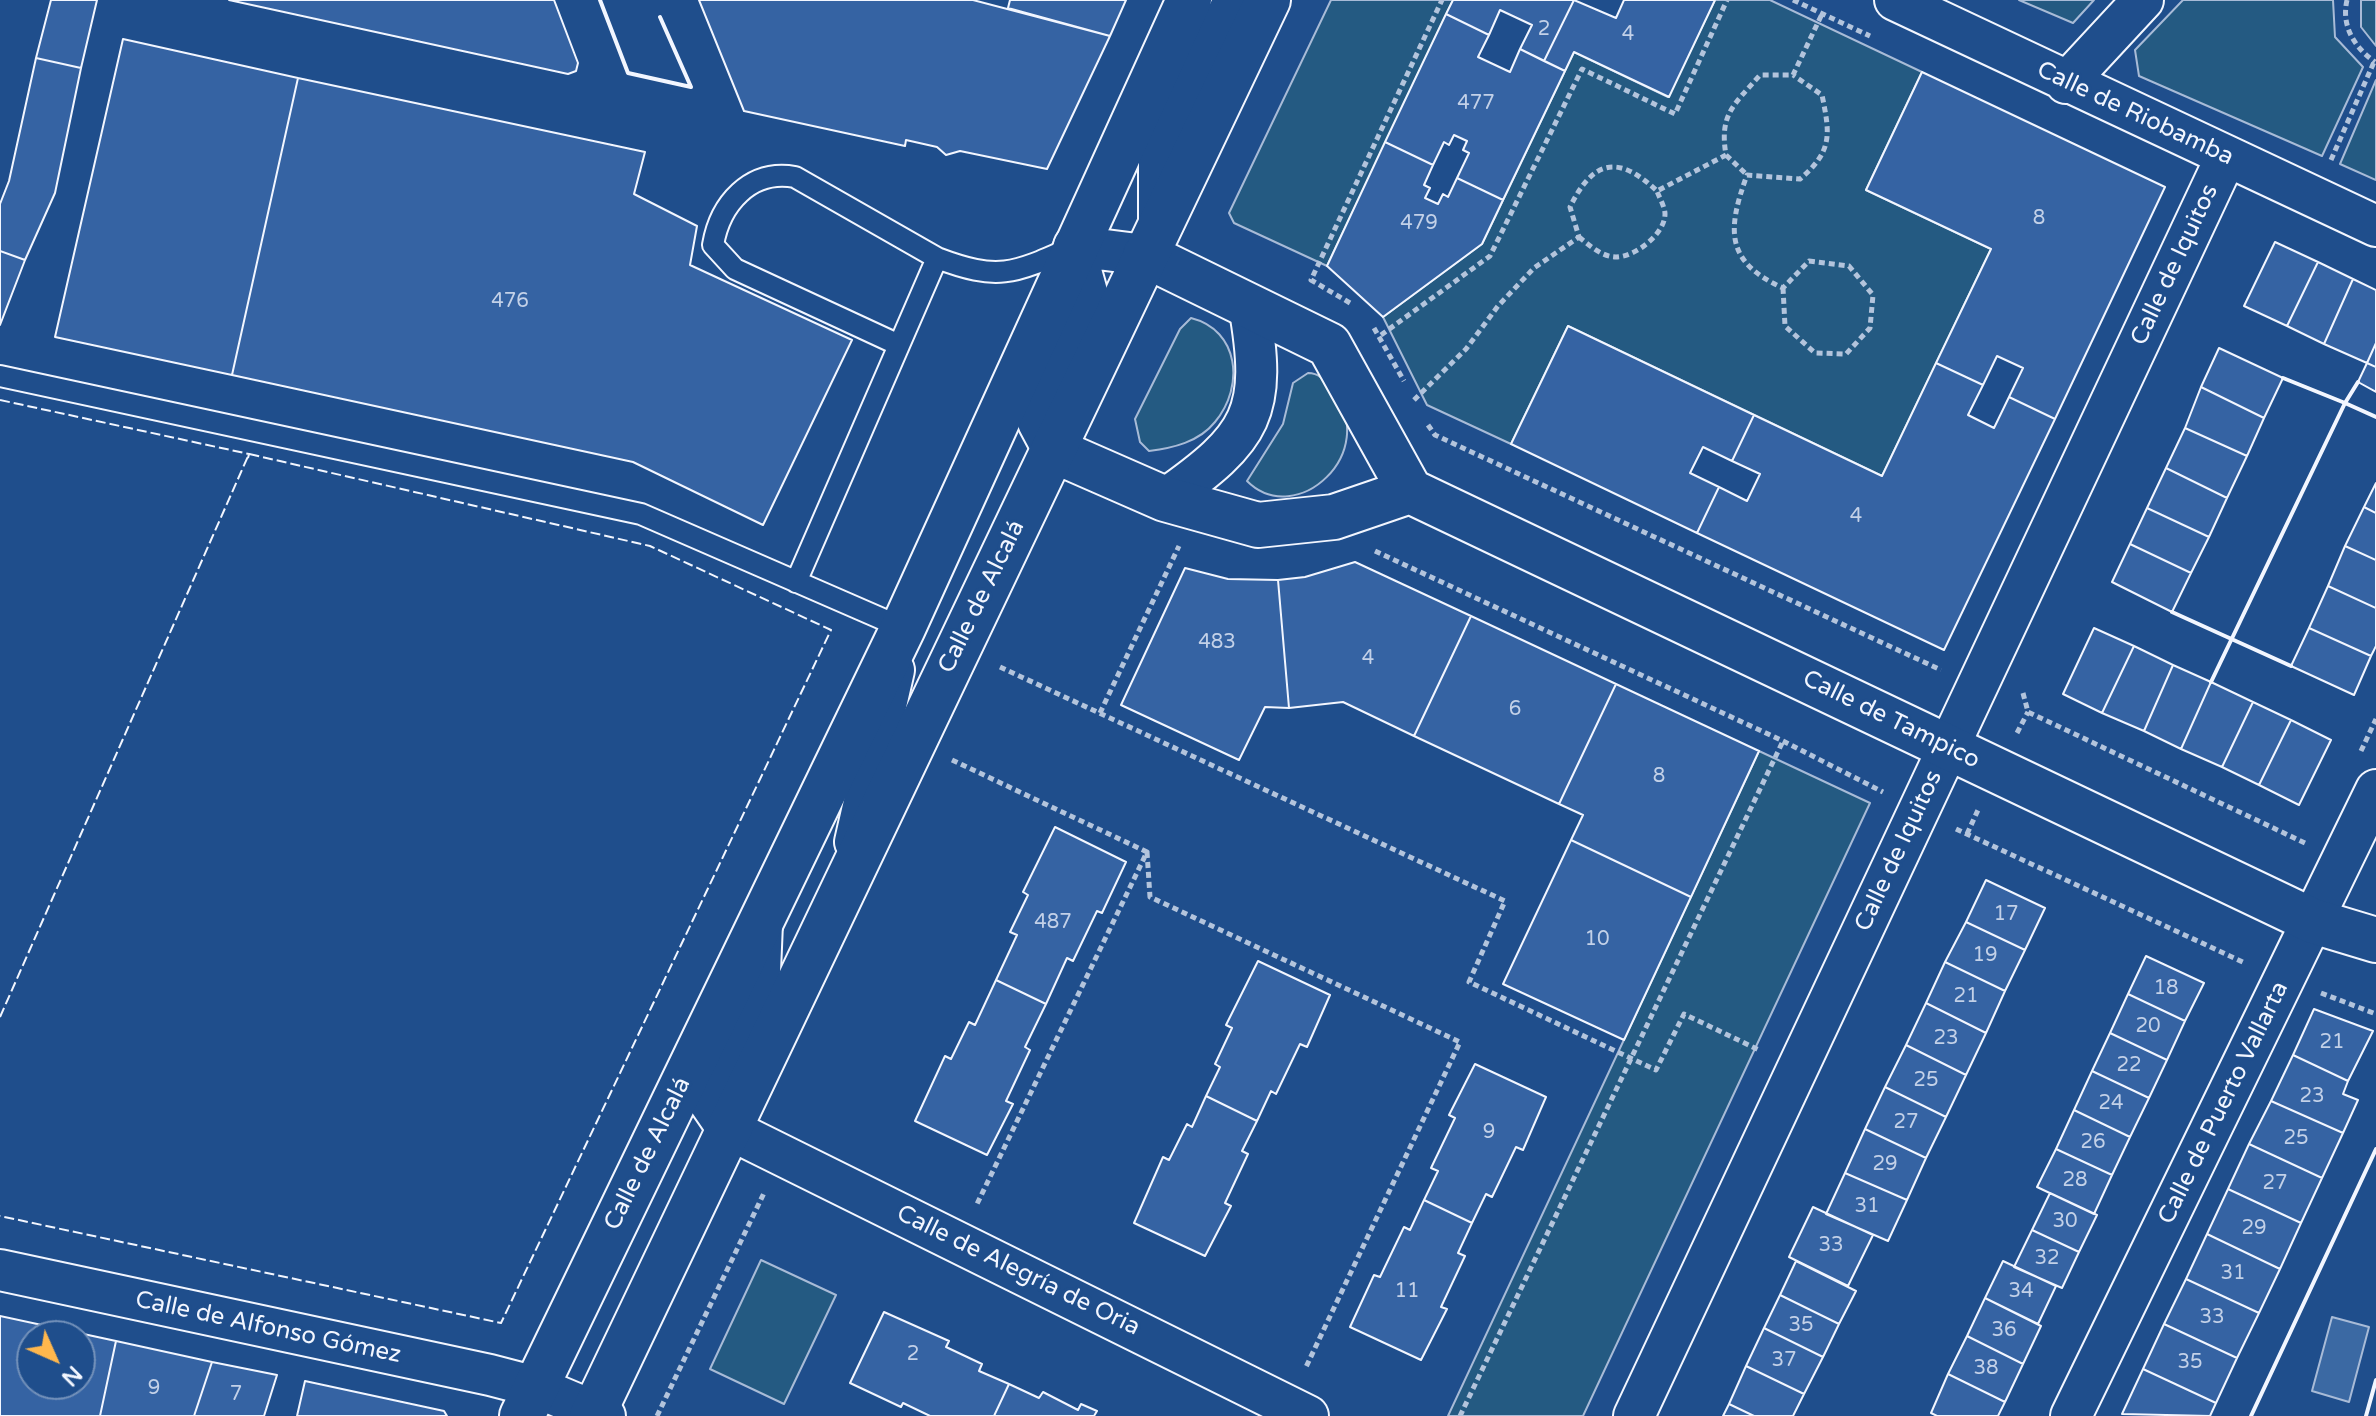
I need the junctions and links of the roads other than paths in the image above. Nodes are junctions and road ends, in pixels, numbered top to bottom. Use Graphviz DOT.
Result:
graph roads {
  1 [pos="1189,0"];
  2 [pos="1234,0"];
  3 [pos="1268,0"];
  4 [pos="1895,0"];
  5 [pos="2143,0"];
  6 [pos="2066,83"];
  7 [pos="2226,157"];
  8 [pos="2376,226"];
  9 [pos="1152,240"];
  10 [pos="1074,246"];
  11 [pos="937,258"];
  12 [pos="1249,305"];
  13 [pos="899,345"];
  14 [pos="0,376"];
  15 [pos="1053,450"];
  16 [pos="1410,491"];
  17 [pos="1165,519"];
  18 [pos="796,582"];
  19 [pos="903,628"];
  20 [pos="1931,739"];
  21 [pos="2376,790"];
  22 [pos="848,873"];
  23 [pos="2313,921"];
  24 [pos="762,922"];
  25 [pos="2376,940"];
  26 [pos="727,1128"];
  27 [pos="0,1270"];
  28 [pos="530,1406"];
  29 [pos="1298,1411"];
  30 [pos="597,1414"];
  31 [pos="1634,1416"];
  32 [pos="2071,1416"];
  1 -- 10 [label="main road, Calle de Alcalá"];
  2 -- 9 [label="street, Calle de Alcalá"];
  3 -- 9 [label="main road, Calle de Alcalá"];
  4 -- 6 [label="street, Calle de Riobamba"];
  5 -- 6 [label="street"];
  6 -- 7 [label="street, Calle de Riobamba"];
  7 -- 8 [label="street, Calle de Riobamba"];
  7 -- 20 [label="street, Calle de Iquitos"];
  9 -- 10 [label="street"];
  9 -- 12 [label="main road"];
  9 -- 15 [label="main road, Calle de Alcalá"];
  10 -- 11 [label="lane"];
  10 -- 15 [label="street"];
  10 -- 19 [label="main road, Calle de Alcalá"];
  11 -- 13 [label="lane"];
  11 -- 13 [label="lane"];
  12 -- 16 [label="main road"];
  12 -- 17 [label="street"];
  13 -- 18 [label="lane"];
  14 -- 18 [label="lane"];
  15 -- 17 [label="main road"];
  15 -- 22 [label="main road, Calle de Alcalá"];
  16 -- 17 [label="main road"];
  16 -- 20 [label="main road, Calle de Tampico"];
  18 -- 19 [label="lane"];
  19 -- 22 [label="street, Calle de Alcalá"];
  19 -- 24 [label="main road, Calle de Alcalá"];
  20 -- 23 [label="main road, Calle de Tampico"];
  20 -- 31 [label="street, Calle de Iquitos"];
  21 -- 23 [label="street, Calle de Puerto Vallarta"];
  22 -- 26 [label="main road, Calle de Alcalá"];
  23 -- 25 [label="main road, Calle de Tampico"];
  23 -- 32 [label="street, Calle de Puerto Vallarta"];
  24 -- 26 [label="street, Calle de Alcalá"];
  24 -- 28 [label="main road, Calle de Alcalá"];
  26 -- 29 [label="street, Calle de Alegría de Oria"];
  26 -- 30 [label="main road, Calle de Alcalá"];
  27 -- 28 [label="street, Calle de Alfonso Gómez"];
  28 -- 30 [label="street, Calle de Alcalá"];
}
